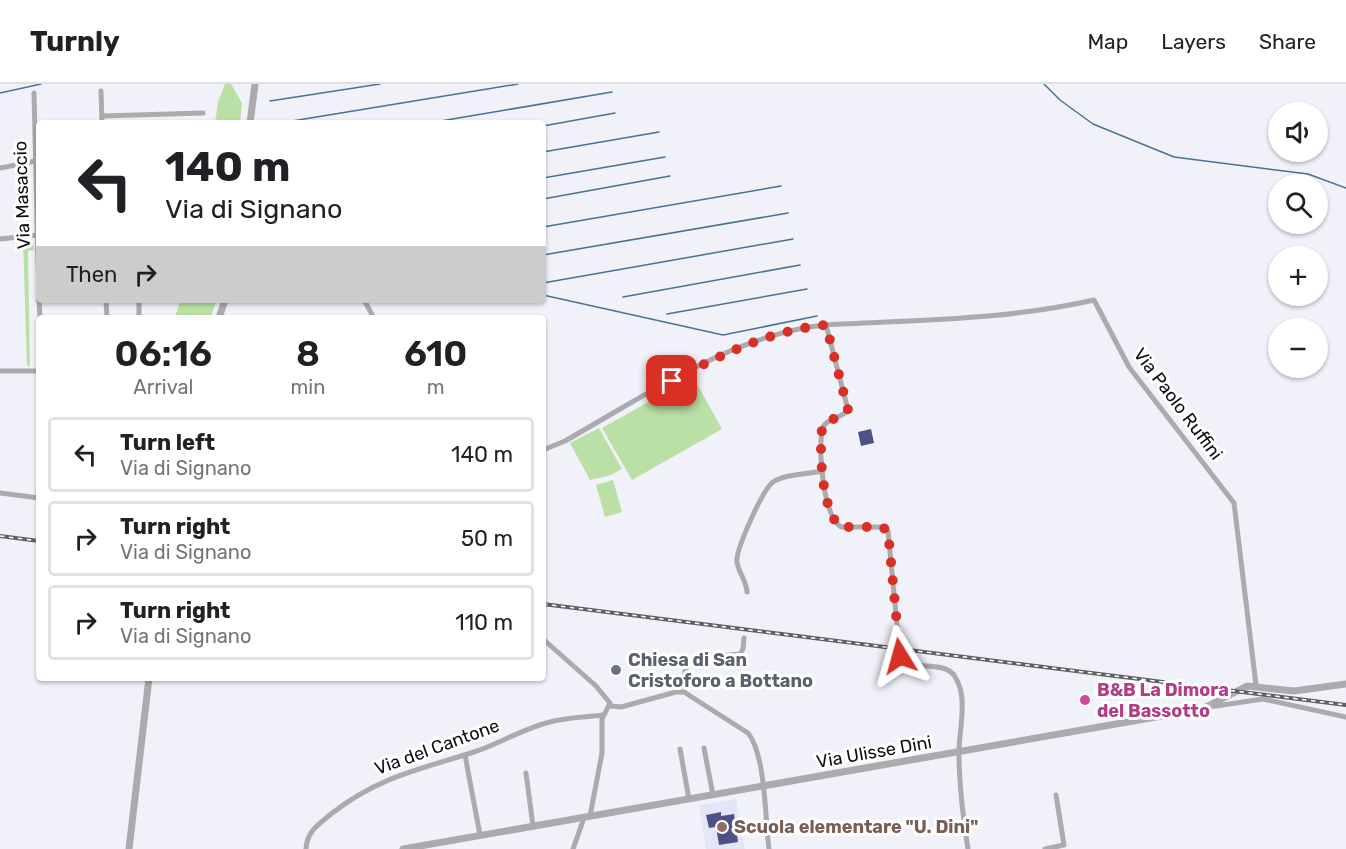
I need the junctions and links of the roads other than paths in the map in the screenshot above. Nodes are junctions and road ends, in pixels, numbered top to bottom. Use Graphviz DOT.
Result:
graph roads {
  1 [pos="255,84"];
  2 [pos="101,91"];
  3 [pos="34,93"];
  4 [pos="203,113"];
  5 [pos="102,116"];
  6 [pos="102,120"];
  7 [pos="250,120"];
  8 [pos="36,162"];
  9 [pos="0,168"];
  10 [pos="36,235"];
  11 [pos="0,239"];
  12 [pos="826,325"];
  13 [pos="0,371"];
  14 [pos="36,371"];
  15 [pos="546,449"];
  16 [pos="823,471"];
  17 [pos="0,493"];
  18 [pos="36,498"];
  19 [pos="747,592"];
  20 [pos="744,638"];
  21 [pos="546,643"];
  22 [pos="149,681"];
  23 [pos="1346,684"];
  24 [pos="1256,685"];
  25 [pos="684,692"];
  26 [pos="610,706"];
  27 [pos="1204,708"];
  28 [pos="604,714"];
  29 [pos="1346,717"];
  30 [pos="704,748"];
  31 [pos="680,749"];
  32 [pos="959,752"];
  33 [pos="465,754"];
  34 [pos="526,773"];
  35 [pos="763,787"];
  36 [pos="713,795"];
  37 [pos="1056,795"];
  38 [pos="689,799"];
  39 [pos="587,817"];
  40 [pos="533,826"];
  41 [pos="480,835"];
  42 [pos="129,849"];
  43 [pos="306,849"];
  44 [pos="403,849"];
  45 [pos="573,849"];
  46 [pos="769,849"];
  47 [pos="968,849"];
  48 [pos="1045,849"];
  1 -- 7 [label="street"];
  2 -- 5 [label="street"];
  3 -- 8 [label="street, Via Masaccio"];
  4 -- 5 [label="street"];
  5 -- 6 [label="street"];
  8 -- 9 [label="street"];
  10 -- 11 [label="street"];
  12 -- 15 [label="street"];
  12 -- 16 [label="street"];
  12 -- 24 [label="street, Via Paolo Ruffini"];
  13 -- 14 [label="street"];
  16 -- 19 [label="street"];
  16 -- 32 [label="street"];
  17 -- 18 [label="street"];
  20 -- 25 [label="street"];
  21 -- 26 [label="street"];
  22 -- 42 [label="street"];
  23 -- 24 [label="street, Via Ulisse Dini"];
  24 -- 27 [label="street, Via Ulisse Dini"];
  25 -- 26 [label="street"];
  25 -- 35 [label="street"];
  26 -- 28 [label="street"];
  27 -- 29 [label="street"];
  27 -- 32 [label="street, Via Ulisse Dini"];
  28 -- 33 [label="street, Via del Cantone"];
  28 -- 39 [label="street"];
  30 -- 36 [label="street"];
  31 -- 38 [label="street"];
  32 -- 35 [label="street, Via Ulisse Dini"];
  32 -- 47 [label="street"];
  33 -- 41 [label="street"];
  33 -- 43 [label="street, Via del Cantone"];
  34 -- 40 [label="street"];
  35 -- 36 [label="street, Via Ulisse Dini"];
  35 -- 46 [label="street"];
  36 -- 38 [label="street, Via Ulisse Dini"];
  37 -- 48 [label="street"];
  38 -- 39 [label="street, Via Ulisse Dini"];
  39 -- 40 [label="street, Via Ulisse Dini"];
  39 -- 45 [label="street"];
  40 -- 41 [label="street, Via Ulisse Dini"];
  41 -- 44 [label="street, Via Ulisse Dini"];
}
